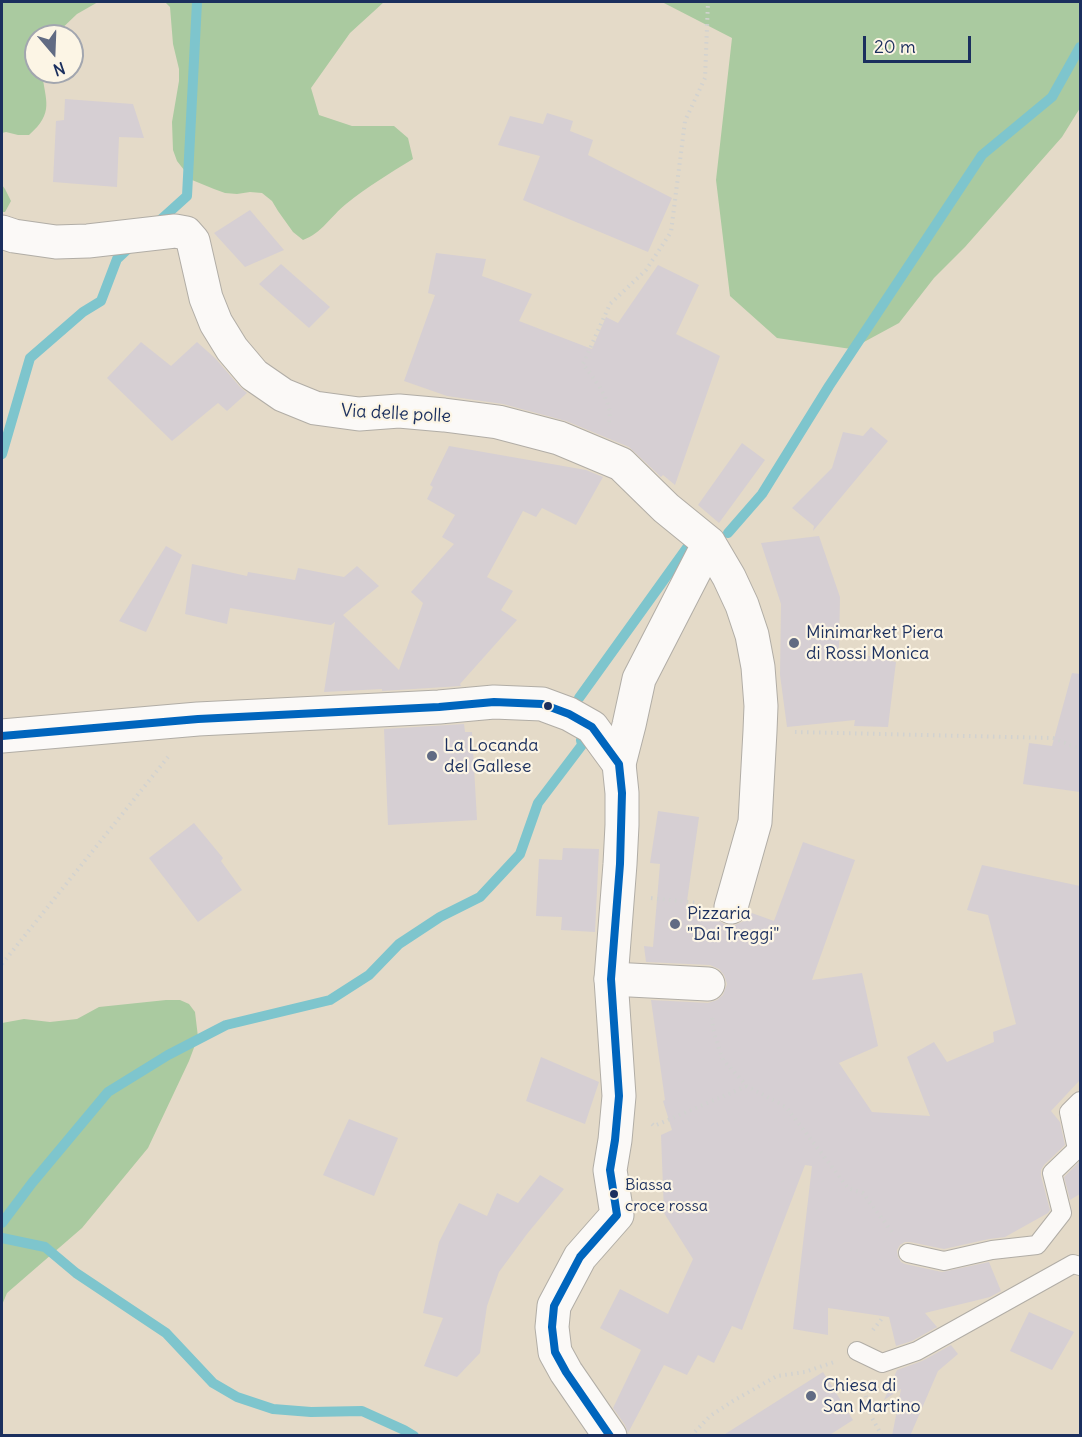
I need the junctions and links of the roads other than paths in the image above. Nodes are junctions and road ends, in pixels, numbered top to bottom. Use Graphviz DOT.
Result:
graph roads {
  1 [pos="2,232"];
  2 [pos="709,543"];
  3 [pos="2,736"];
  4 [pos="619,764"];
  5 [pos="731,908"];
  6 [pos="611,979"];
  7 [pos="708,984"];
  8 [pos="1080,1101"];
  9 [pos="908,1253"];
  10 [pos="1080,1266"];
  11 [pos="857,1351"];
  12 [pos="610,1436"];
  1 -- 2 [label="street, Via delle polle"];
  2 -- 4 [label="street"];
  2 -- 5 [label="street"];
  3 -- 4 [label="street"];
  4 -- 6 [label="street"];
  6 -- 7 [label="street"];
  6 -- 12 [label="street"];
  8 -- 9 [label="lane"];
  10 -- 11 [label="lane"];
}
